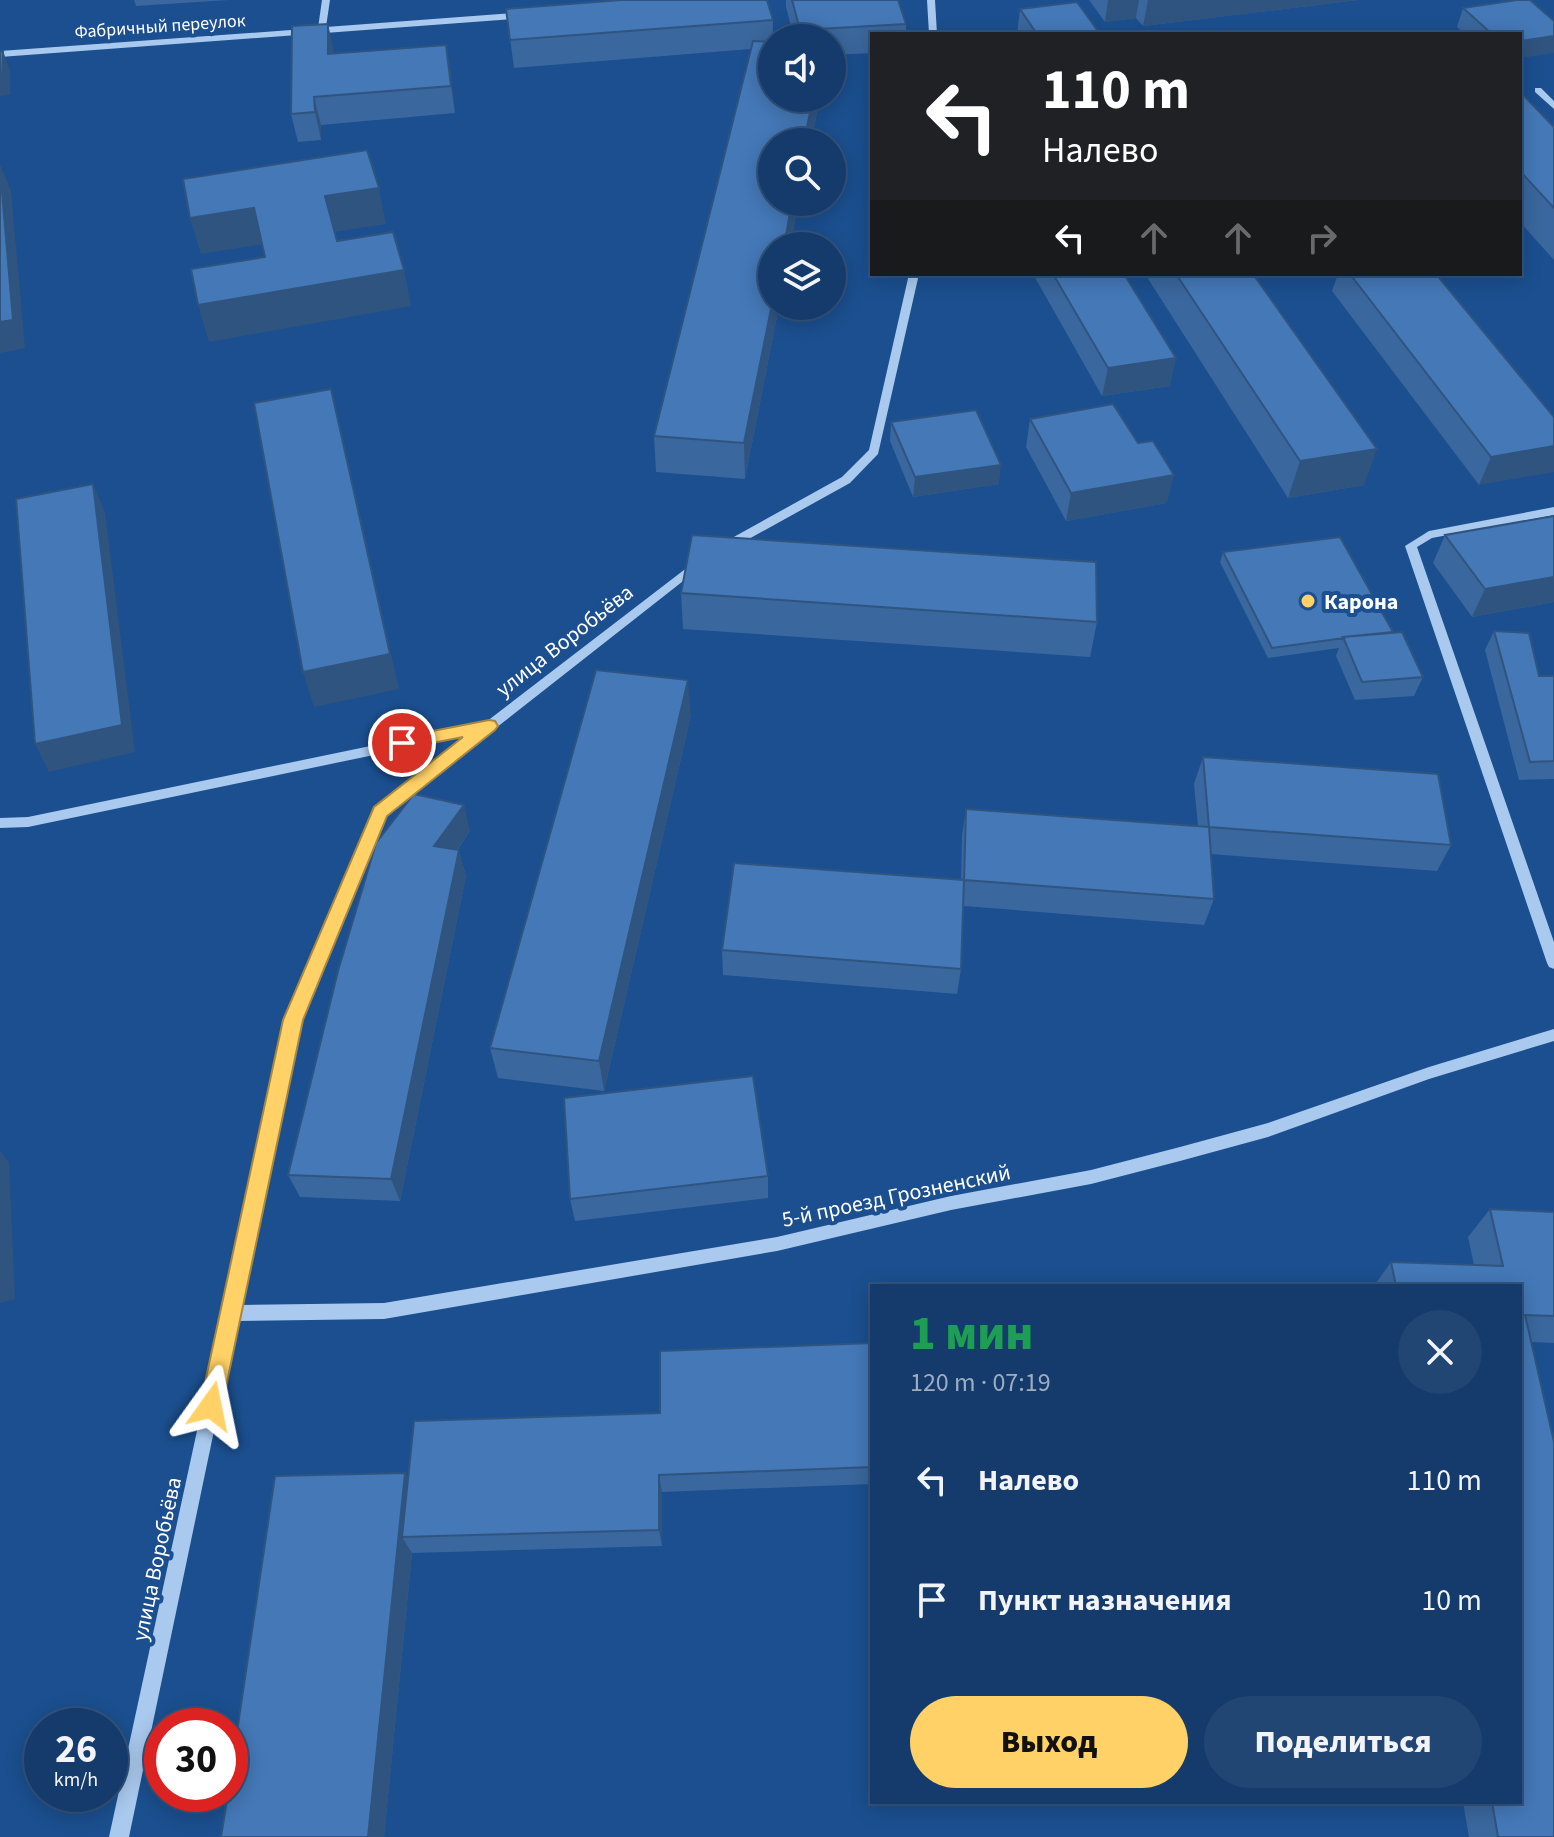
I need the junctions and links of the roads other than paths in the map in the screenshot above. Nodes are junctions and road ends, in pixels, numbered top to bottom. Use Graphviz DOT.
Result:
graph roads {
  1 [pos="326,0"];
  2 [pos="931,0"];
  3 [pos="538,15"];
  4 [pos="322,29"];
  5 [pos="933,32"];
  6 [pos="0,54"];
  7 [pos="1538,90"];
  8 [pos="1554,106"];
  9 [pos="914,276"];
  10 [pos="1554,511"];
  11 [pos="489,726"];
  12 [pos="0,823"];
  13 [pos="1554,963"];
  14 [pos="1554,1035"];
  15 [pos="231,1313"];
  16 [pos="119,1837"];
  1 -- 4 [label="street"];
  2 -- 5 [label="street"];
  3 -- 4 [label="street, Фабричный переулок"];
  4 -- 6 [label="street, Фабричный переулок"];
  7 -- 8 [label="street"];
  9 -- 11 [label="street, улица Воробьёва"];
  10 -- 13 [label="street"];
  11 -- 12 [label="street"];
  11 -- 15 [label="street, улица Воробьёва"];
  14 -- 15 [label="street, 5-й проезд Грозненский"];
  15 -- 16 [label="street, улица Воробьёва"];
}
